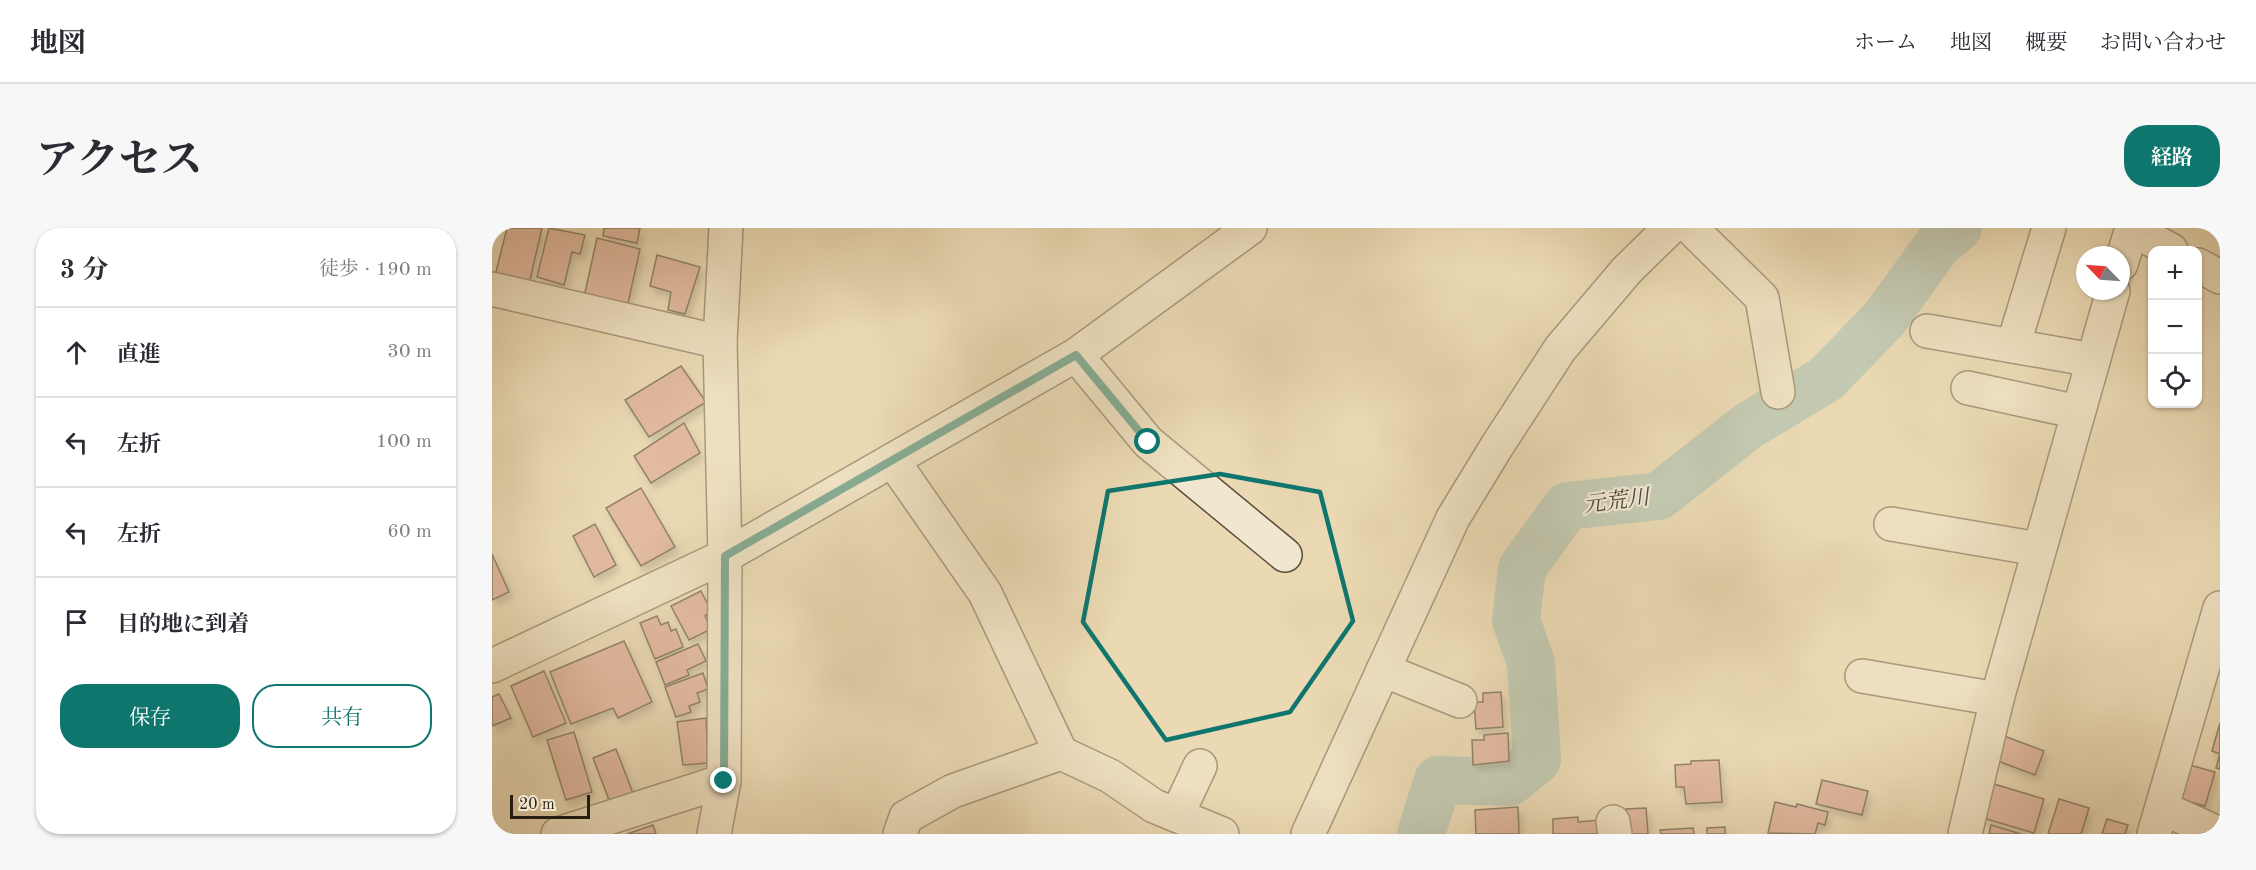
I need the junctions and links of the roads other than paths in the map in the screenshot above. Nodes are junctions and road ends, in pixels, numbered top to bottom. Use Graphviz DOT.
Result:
graph roads {
  1 [pos="726,228"];
  2 [pos="1250,228"];
  3 [pos="1670,228"];
  4 [pos="1691,228"];
  5 [pos="2049,228"];
  6 [pos="2131,229"];
  7 [pos="2126,246"];
  8 [pos="2163,246"];
  9 [pos="2202,267"];
  10 [pos="2220,277"];
  11 [pos="492,289"];
  12 [pos="2110,300"];
  13 [pos="1927,331"];
  14 [pos="720,342"];
  15 [pos="2013,346"];
  16 [pos="1076,355"];
  17 [pos="2093,360"];
  18 [pos="1968,388"];
  19 [pos="1778,392"];
  20 [pos="2078,412"];
  21 [pos="893,461"];
  22 [pos="1891,524"];
  23 [pos="2038,549"];
  24 [pos="1285,555"];
  25 [pos="725,556"];
  26 [pos="2220,608"];
  27 [pos="492,666"];
  28 [pos="1383,670"];
  29 [pos="1862,676"];
  30 [pos="1997,699"];
  31 [pos="1460,701"];
  32 [pos="1061,753"];
  33 [pos="1200,766"];
  34 [pos="724,781"];
  35 [pos="1178,815"];
  36 [pos="2158,821"];
  37 [pos="558,834"];
  38 [pos="714,834"];
  39 [pos="900,834"];
  40 [pos="1222,834"];
  41 [pos="1308,834"];
  42 [pos="1965,834"];
  43 [pos="2216,834"];
  1 -- 14 [label="street"];
  2 -- 16 [label="street"];
  3 -- 28 [label="street"];
  4 -- 19 [label="street"];
  5 -- 15 [label="street"];
  6 -- 7 [label="street"];
  6 -- 8 [label="street"];
  9 -- 10 [label="street"];
  11 -- 14 [label="street"];
  12 -- 17 [label="street"];
  13 -- 15 [label="street"];
  14 -- 25 [label="street"];
  15 -- 17 [label="street"];
  16 -- 21 [label="street"];
  16 -- 24 [label="street"];
  17 -- 20 [label="street"];
  18 -- 20 [label="street"];
  20 -- 23 [label="street"];
  21 -- 25 [label="street"];
  21 -- 32 [label="street"];
  22 -- 23 [label="street"];
  23 -- 30 [label="street"];
  25 -- 27 [label="street"];
  25 -- 34 [label="street"];
  26 -- 36 [label="street"];
  28 -- 31 [label="street"];
  28 -- 41 [label="street"];
  29 -- 30 [label="street"];
  30 -- 42 [label="street"];
  32 -- 35 [label="street"];
  32 -- 39 [label="street"];
  33 -- 35 [label="street"];
  34 -- 37 [label="street"];
  34 -- 38 [label="street"];
  35 -- 40 [label="street"];
  36 -- 43 [label="street"];
}
